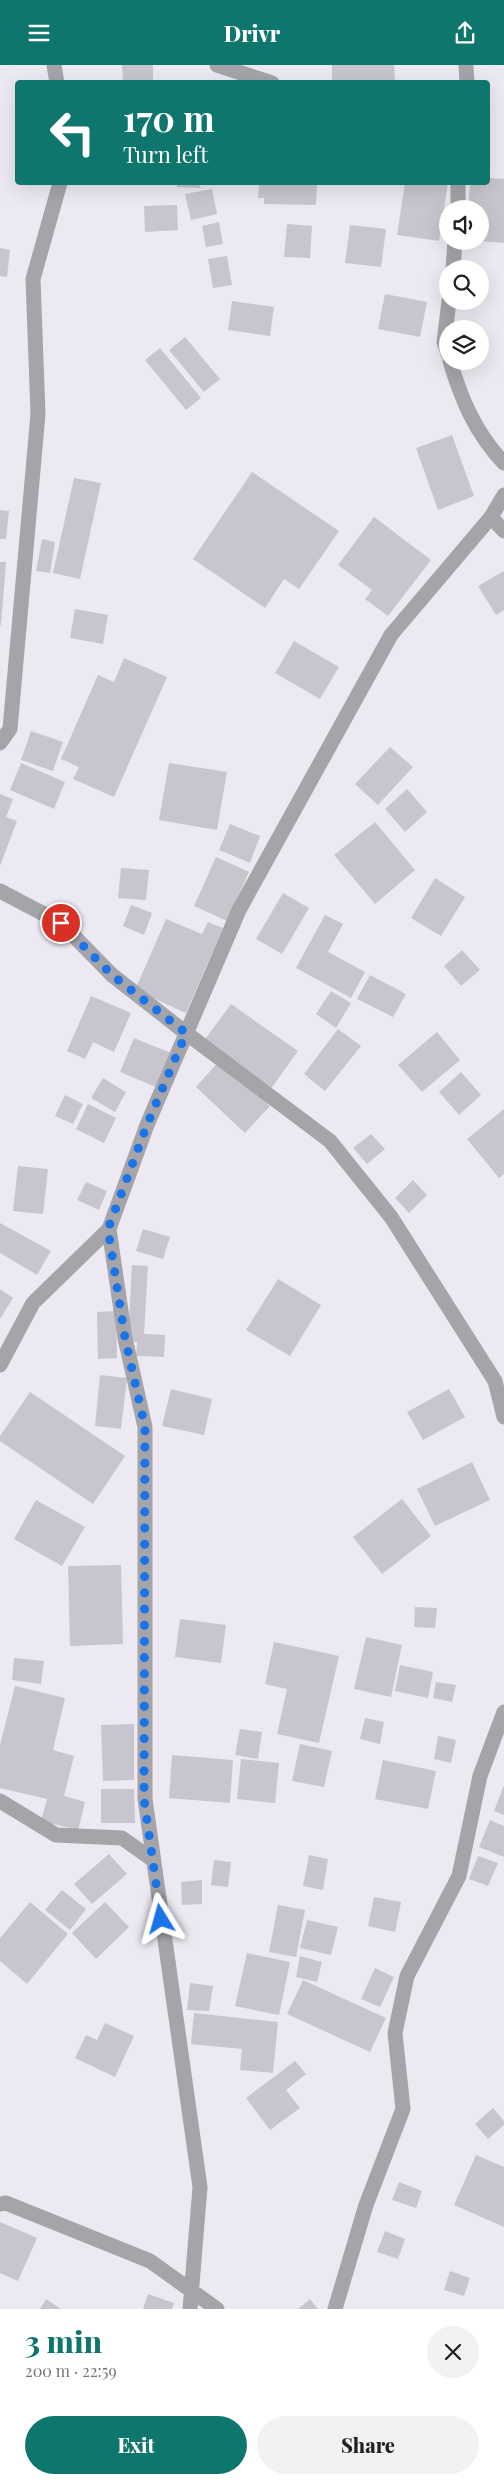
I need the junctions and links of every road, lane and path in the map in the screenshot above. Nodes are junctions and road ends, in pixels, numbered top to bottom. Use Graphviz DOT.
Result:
graph roads {
  1 [pos="54,65"];
  2 [pos="217,65"];
  3 [pos="466,65"];
  4 [pos="57,80"];
  5 [pos="263,80"];
  6 [pos="467,80"];
  7 [pos="59,185"];
  8 [pos="458,185"];
  9 [pos="458,200"];
  10 [pos="453,370"];
  11 [pos="504,463"];
  12 [pos="504,495"];
  13 [pos="491,517"];
  14 [pos="504,531"];
  15 [pos="0,743"];
  16 [pos="0,891"];
  17 [pos="186,1033"];
  18 [pos="108,1229"];
  19 [pos="0,1365"];
  20 [pos="504,1417"];
  21 [pos="504,1711"];
  22 [pos="0,1801"];
  23 [pos="153,1859"];
  24 [pos="0,2204"];
  25 [pos="192,2291"];
  26 [pos="190,2309"];
  27 [pos="217,2309"];
  28 [pos="335,2309"];
  1 -- 4 [label="street"];
  2 -- 5 [label="street"];
  3 -- 6 [label="street"];
  7 -- 15 [label="street"];
  8 -- 9 [label="street"];
  10 -- 11 [label="street"];
  12 -- 13 [label="street"];
  13 -- 14 [label="street"];
  13 -- 17 [label="street"];
  16 -- 17 [label="street"];
  17 -- 18 [label="street"];
  17 -- 20 [label="street"];
  18 -- 19 [label="street"];
  18 -- 23 [label="street"];
  21 -- 28 [label="street"];
  22 -- 23 [label="street"];
  23 -- 25 [label="street"];
  24 -- 25 [label="street"];
  25 -- 26 [label="street"];
  25 -- 27 [label="street"];
}
